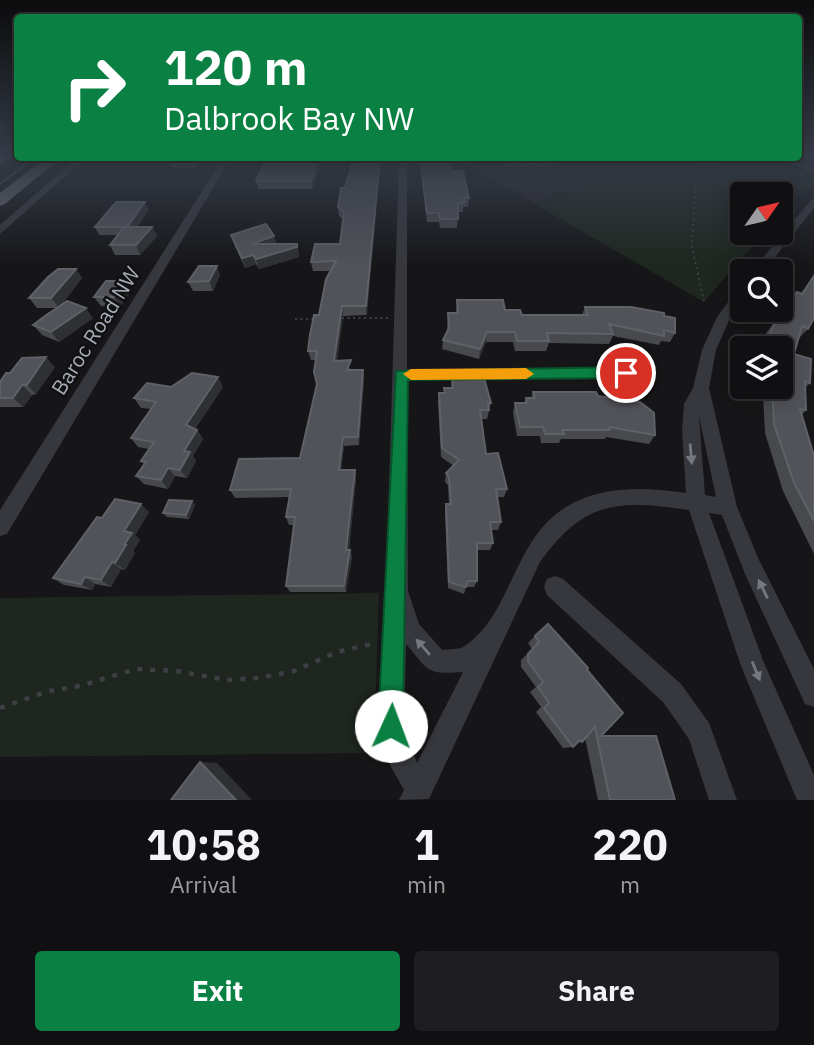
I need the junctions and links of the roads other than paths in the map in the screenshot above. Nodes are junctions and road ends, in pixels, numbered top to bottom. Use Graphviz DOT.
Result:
graph roads {
  1 [pos="43,192"];
  2 [pos="206,192"];
  3 [pos="403,192"];
  4 [pos="814,202"];
  5 [pos="0,231"];
  6 [pos="768,259"];
  7 [pos="730,309"];
  8 [pos="626,373"];
  9 [pos="401,374"];
  10 [pos="701,388"];
  11 [pos="695,502"];
  12 [pos="728,506"];
  13 [pos="0,527"];
  14 [pos="397,587"];
  15 [pos="555,587"];
  16 [pos="497,630"];
  17 [pos="814,695"];
  18 [pos="416,794"];
  19 [pos="723,800"];
  20 [pos="811,800"];
  1 -- 5 [label="street"];
  2 -- 13 [label="street, Baroc Road NW"];
  3 -- 9 [label="street"];
  4 -- 6 [label="street"];
  7 -- 10 [label="street"];
  8 -- 9 [label="street"];
  9 -- 14 [label="street"];
  10 -- 11 [label="street, one-way"];
  10 -- 12 [label="street"];
  11 -- 12 [label="street"];
  11 -- 16 [label="street"];
  11 -- 20 [label="street, one-way"];
  17 -- 12 [label="street, one-way"];
  16 -- 14 [label="street, one-way"];
  14 -- 18 [label="street"];
  15 -- 19 [label="street"];
  16 -- 18 [label="street"];
}
